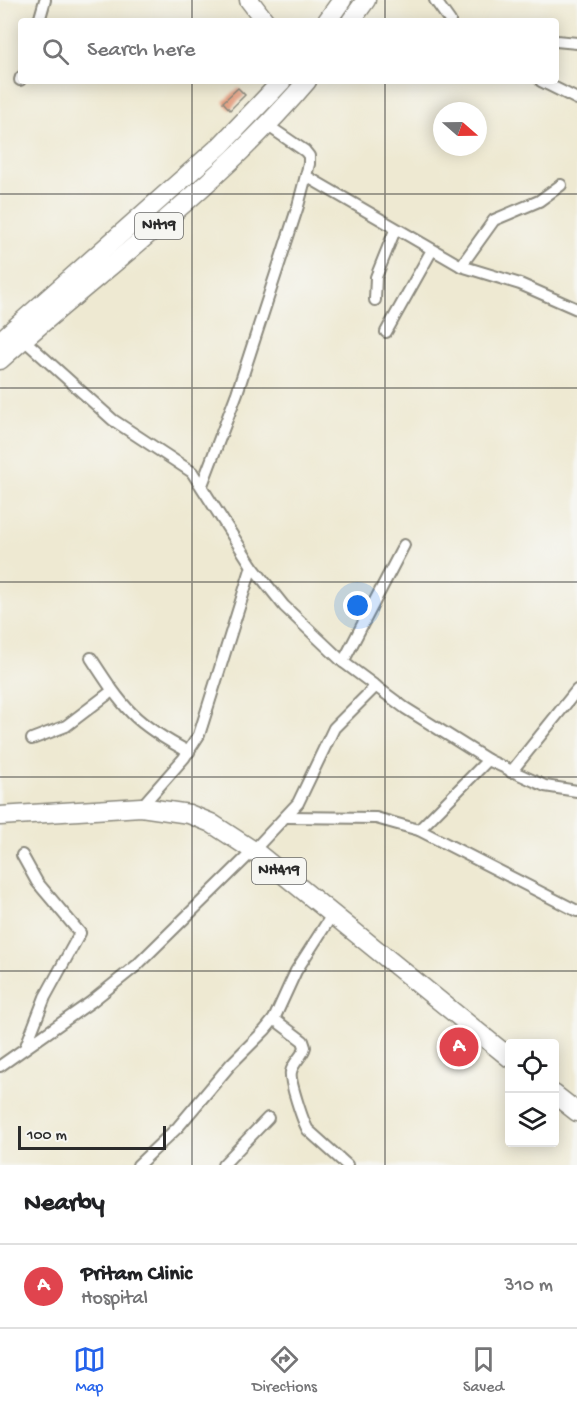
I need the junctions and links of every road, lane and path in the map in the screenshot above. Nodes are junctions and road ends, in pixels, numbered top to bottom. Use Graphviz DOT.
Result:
graph roads {
  1 [pos="45,0"];
  2 [pos="342,0"];
  3 [pos="366,0"];
  4 [pos="435,0"];
  5 [pos="248,1"];
  6 [pos="40,18"];
  7 [pos="263,18"];
  8 [pos="329,18"];
  9 [pos="353,18"];
  10 [pos="450,18"];
  11 [pos="559,41"];
  12 [pos="577,44"];
  13 [pos="279,84"];
  14 [pos="304,84"];
  15 [pos="547,84"];
  16 [pos="577,99"];
  17 [pos="267,125"];
  18 [pos="306,176"];
  19 [pos="561,185"];
  20 [pos="395,230"];
  21 [pos="432,250"];
  22 [pos="461,266"];
  23 [pos="375,300"];
  24 [pos="577,309"];
  25 [pos="386,333"];
  26 [pos="23,339"];
  27 [pos="0,340"];
  28 [pos="0,360"];
  29 [pos="202,485"];
  30 [pos="404,545"];
  31 [pos="252,566"];
  32 [pos="91,658"];
  33 [pos="343,662"];
  34 [pos="376,686"];
  35 [pos="577,690"];
  36 [pos="112,691"];
  37 [pos="32,740"];
  38 [pos="189,752"];
  39 [pos="488,760"];
  40 [pos="511,772"];
  41 [pos="577,791"];
  42 [pos="141,807"];
  43 [pos="0,816"];
  44 [pos="286,817"];
  45 [pos="418,830"];
  46 [pos="253,850"];
  47 [pos="22,855"];
  48 [pos="577,911"];
  49 [pos="332,915"];
  50 [pos="274,1019"];
  51 [pos="26,1046"];
  52 [pos="505,1054"];
  53 [pos="0,1066"];
  54 [pos="559,1097"];
  55 [pos="577,1112"];
  56 [pos="268,1118"];
  57 [pos="138,1165"];
  58 [pos="223,1165"];
  59 [pos="347,1165"];
  1 -- 6 [label="street"];
  2 -- 8 [label="highway"];
  3 -- 9 [label="highway"];
  4 -- 10 [label="street"];
  5 -- 7 [label="highway"];
  11 -- 12 [label="street"];
  13 -- 27 [label="highway, NH19"];
  14 -- 17 [label="highway, NH19"];
  15 -- 16 [label="street"];
  17 -- 18 [label="street"];
  17 -- 26 [label="highway, NH19"];
  18 -- 20 [label="street"];
  18 -- 29 [label="street"];
  19 -- 22 [label="street"];
  20 -- 21 [label="street"];
  20 -- 23 [label="street"];
  21 -- 22 [label="street"];
  21 -- 25 [label="street"];
  22 -- 24 [label="street"];
  26 -- 28 [label="highway, NH19"];
  26 -- 29 [label="street"];
  29 -- 31 [label="street"];
  30 -- 33 [label="street"];
  31 -- 33 [label="street"];
  31 -- 38 [label="street"];
  32 -- 36 [label="street"];
  33 -- 34 [label="street"];
  34 -- 39 [label="street"];
  34 -- 44 [label="street"];
  35 -- 40 [label="street"];
  36 -- 37 [label="street"];
  36 -- 38 [label="street"];
  38 -- 42 [label="street"];
  39 -- 40 [label="street"];
  39 -- 45 [label="street"];
  40 -- 41 [label="street"];
  42 -- 43 [label="highway, NH419"];
  42 -- 46 [label="highway, NH419"];
  44 -- 45 [label="street"];
  44 -- 46 [label="street"];
  45 -- 48 [label="street"];
  46 -- 49 [label="highway, NH419"];
  46 -- 51 [label="street"];
  47 -- 51 [label="street"];
  49 -- 50 [label="street"];
  49 -- 52 [label="highway, NH419"];
  50 -- 57 [label="street"];
  50 -- 59 [label="street"];
  51 -- 53 [label="street"];
  54 -- 55 [label="highway"];
  56 -- 58 [label="street"];
}
